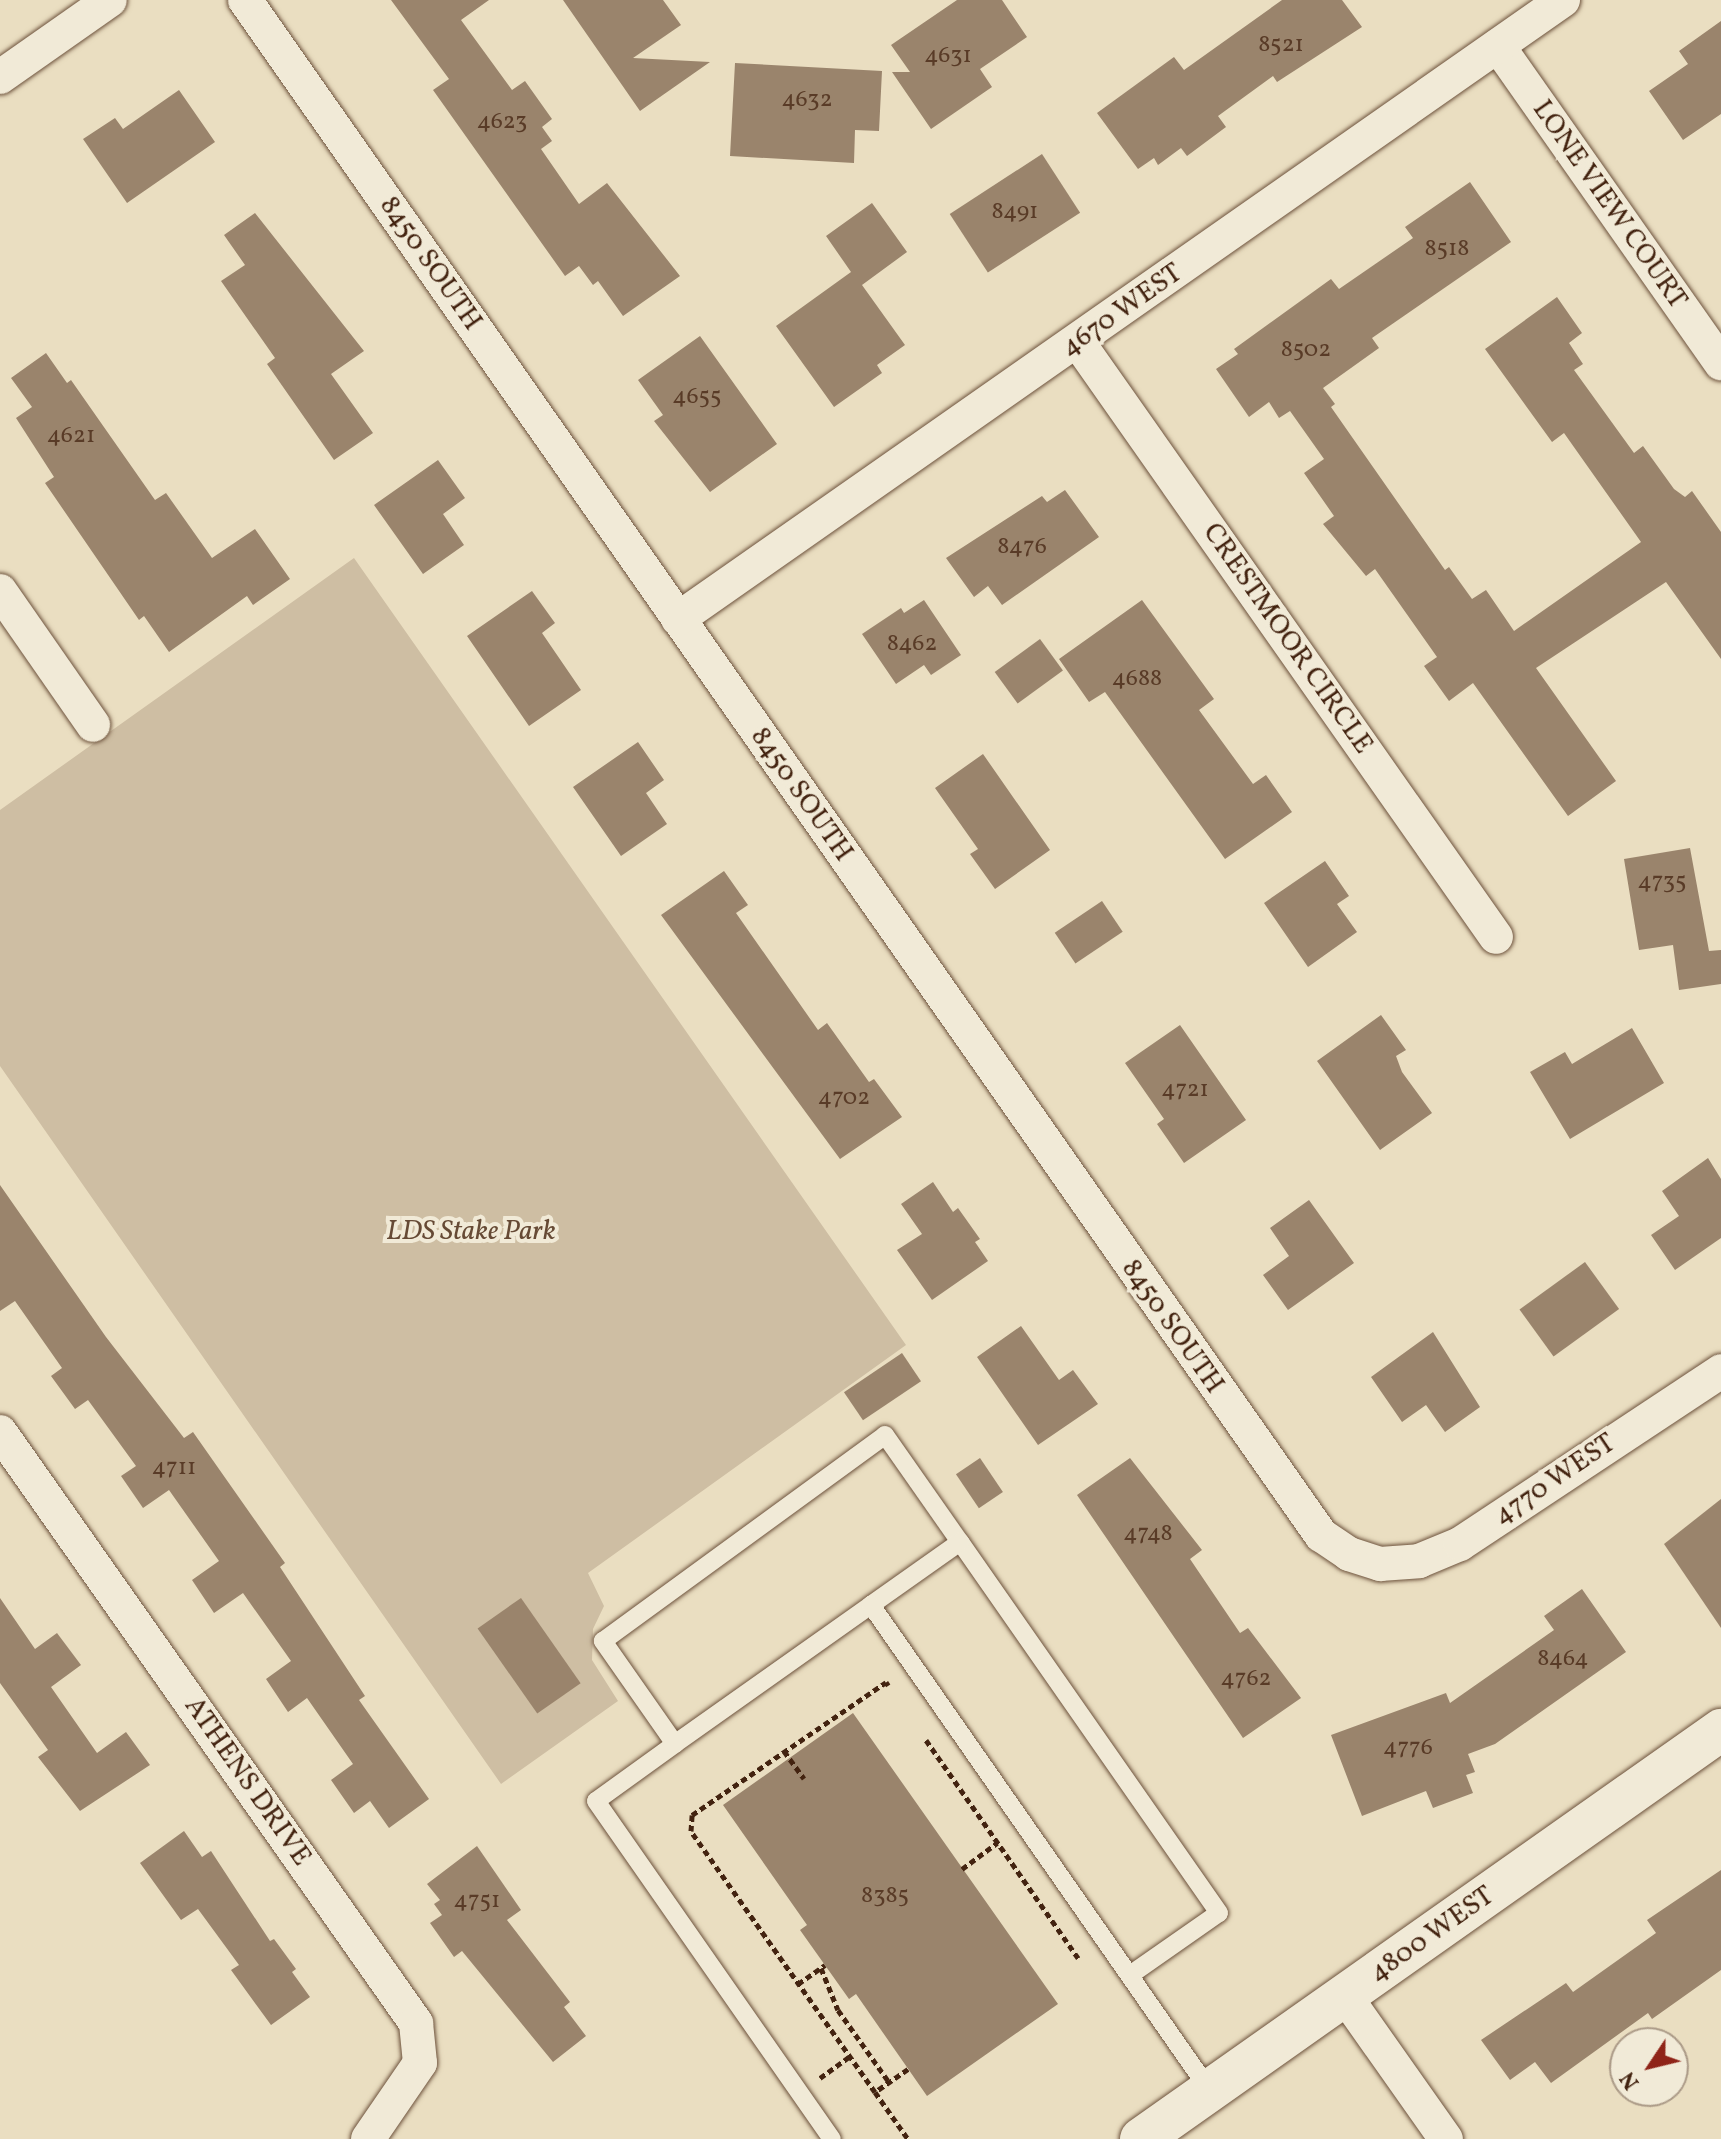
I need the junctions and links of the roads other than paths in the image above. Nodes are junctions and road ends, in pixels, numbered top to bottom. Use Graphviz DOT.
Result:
graph roads {
  1 [pos="110,0"];
  2 [pos="245,0"];
  3 [pos="1563,0"];
  4 [pos="1498,46"];
  5 [pos="0,77"];
  6 [pos="1078,342"];
  7 [pos="1721,363"];
  8 [pos="0,591"];
  9 [pos="678,619"];
  10 [pos="93,725"];
  11 [pos="1496,937"];
  12 [pos="1721,1371"];
  13 [pos="0,1432"];
  14 [pos="960,1542"];
  15 [pos="1380,1564"];
  16 [pos="871,1605"];
  17 [pos="1721,1730"];
  18 [pos="675,1744"];
  19 [pos="1130,1975"];
  20 [pos="1345,1996"];
  21 [pos="1210,2091"];
  22 [pos="368,2139"];
  23 [pos="832,2139"];
  24 [pos="1141,2139"];
  25 [pos="1446,2139"];
  1 -- 5 [label="street"];
  2 -- 9 [label="street, 8450 SOUTH"];
  3 -- 4 [label="street, 4670 WEST"];
  4 -- 6 [label="street, 4670 WEST"];
  4 -- 7 [label="street, LONE VIEW COURT"];
  6 -- 9 [label="street, 4670 WEST"];
  6 -- 11 [label="street, CRESTMOOR CIRCLE"];
  8 -- 10 [label="street"];
  9 -- 15 [label="street, 8450 SOUTH"];
  12 -- 15 [label="street, 4770 WEST"];
  13 -- 22 [label="street, ATHENS DRIVE"];
  14 -- 16 [label="lane"];
  14 -- 18 [label="lane"];
  14 -- 19 [label="lane"];
  16 -- 18 [label="lane"];
  16 -- 19 [label="lane"];
  17 -- 20 [label="street, 4800 WEST"];
  18 -- 23 [label="lane"];
  19 -- 21 [label="lane"];
  20 -- 21 [label="street, 4800 WEST"];
  20 -- 25 [label="street"];
  21 -- 24 [label="street, 4800 WEST"];
}
